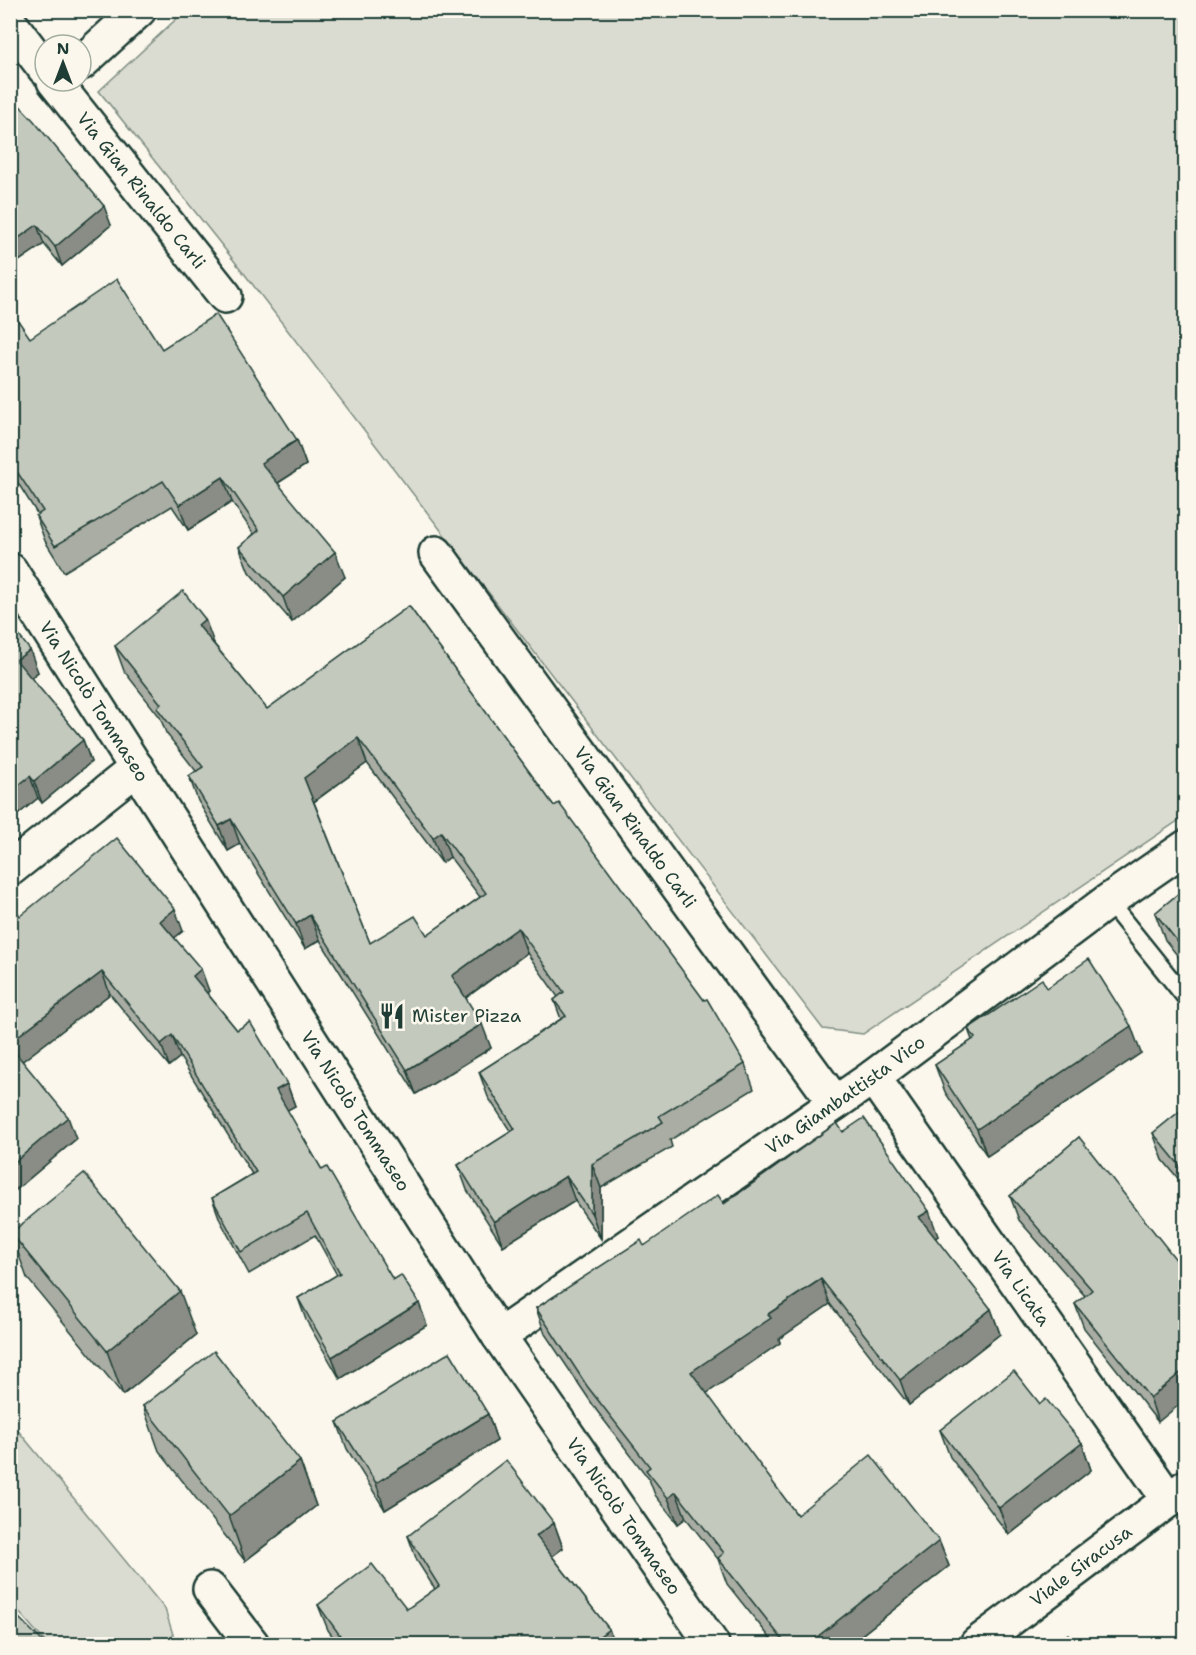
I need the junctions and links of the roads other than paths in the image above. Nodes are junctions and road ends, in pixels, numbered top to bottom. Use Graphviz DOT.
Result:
graph roads {
  1 [pos="139,10"];
  2 [pos="10,23"];
  3 [pos="33,52"];
  4 [pos="93,52"];
  5 [pos="65,93"];
  6 [pos="225,296"];
  7 [pos="436,553"];
  8 [pos="10,570"];
  9 [pos="137,768"];
  10 [pos="1185,847"];
  11 [pos="10,868"];
  12 [pos="1108,901"];
  13 [pos="1185,998"];
  14 [pos="873,1077"];
  15 [pos="835,1103"];
  16 [pos="500,1336"];
  17 [pos="1177,1494"];
  18 [pos="210,1589"];
  19 [pos="252,1644"];
  20 [pos="712,1644"];
  21 [pos="977,1644"];
  1 -- 4 [label="street"];
  2 -- 3 [label="street, Via Gian Rinaldo Carli"];
  5 -- 6 [label="street, Via Gian Rinaldo Carli"];
  7 -- 15 [label="street, Via Gian Rinaldo Carli"];
  8 -- 9 [label="street, Via Nicolò Tommaseo"];
  9 -- 11 [label="street"];
  9 -- 16 [label="street, Via Nicolò Tommaseo"];
  10 -- 12 [label="street, Via Giambattista Vico"];
  12 -- 13 [label="lane"];
  12 -- 14 [label="street, Via Giambattista Vico"];
  14 -- 15 [label="street, Via Giambattista Vico"];
  14 -- 17 [label="street, Via Licata"];
  15 -- 16 [label="street, Via Giambattista Vico"];
  16 -- 20 [label="street, Via Nicolò Tommaseo"];
  17 -- 21 [label="street, Viale Siracusa"];
  18 -- 19 [label="street"];
}
